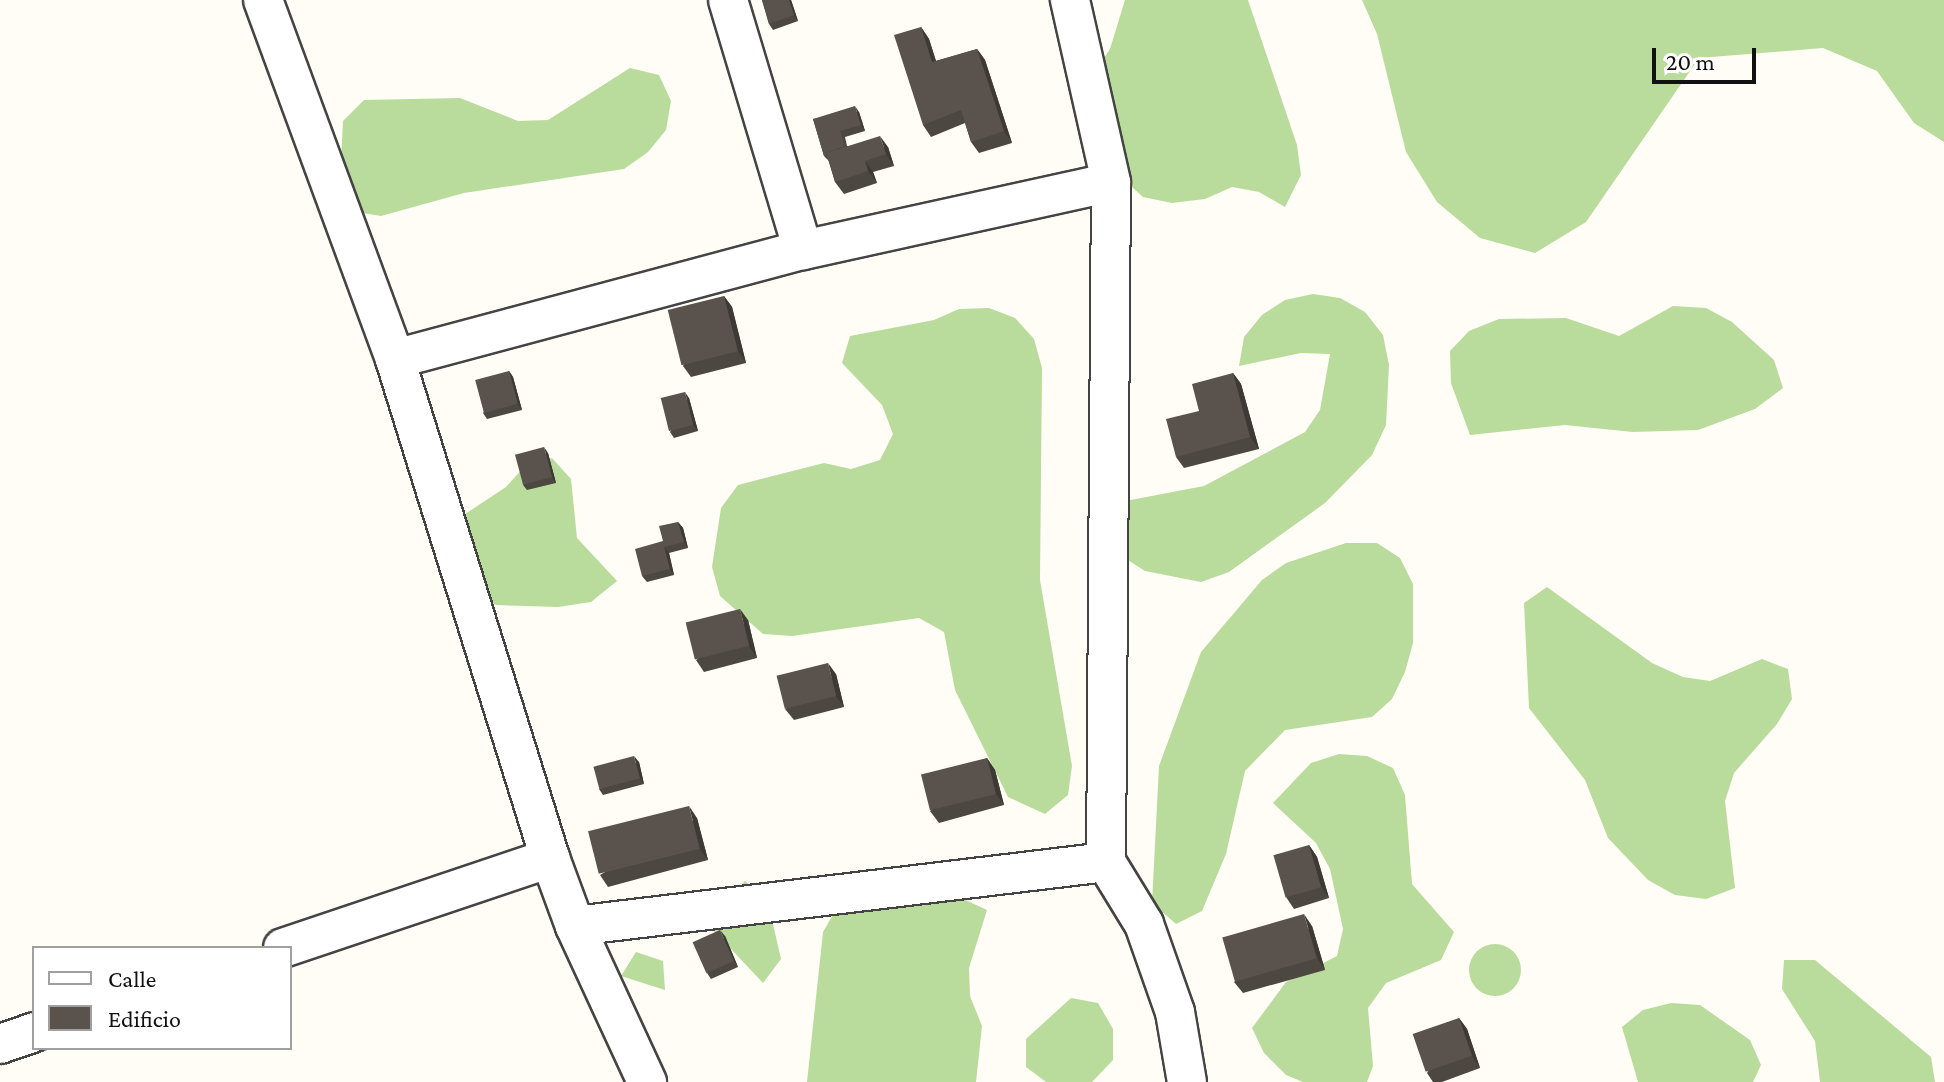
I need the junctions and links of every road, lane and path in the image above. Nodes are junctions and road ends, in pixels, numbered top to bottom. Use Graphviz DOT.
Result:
graph roads {
  1 [pos="263,0"];
  2 [pos="728,0"];
  3 [pos="1070,0"];
  4 [pos="1111,182"];
  5 [pos="803,250"];
  6 [pos="395,359"];
  7 [pos="550,858"];
  8 [pos="1106,862"];
  9 [pos="575,926"];
  10 [pos="289,946"];
  11 [pos="32,1033"];
  12 [pos="0,1044"];
  13 [pos="647,1082"];
  14 [pos="1187,1082"];
  1 -- 6 [label="street"];
  2 -- 5 [label="street"];
  3 -- 4 [label="street"];
  4 -- 5 [label="street"];
  4 -- 8 [label="street"];
  5 -- 6 [label="street"];
  6 -- 7 [label="street"];
  7 -- 9 [label="street"];
  7 -- 10 [label="street"];
  8 -- 9 [label="street"];
  8 -- 14 [label="street"];
  9 -- 13 [label="street"];
  11 -- 12 [label="street"];
}
